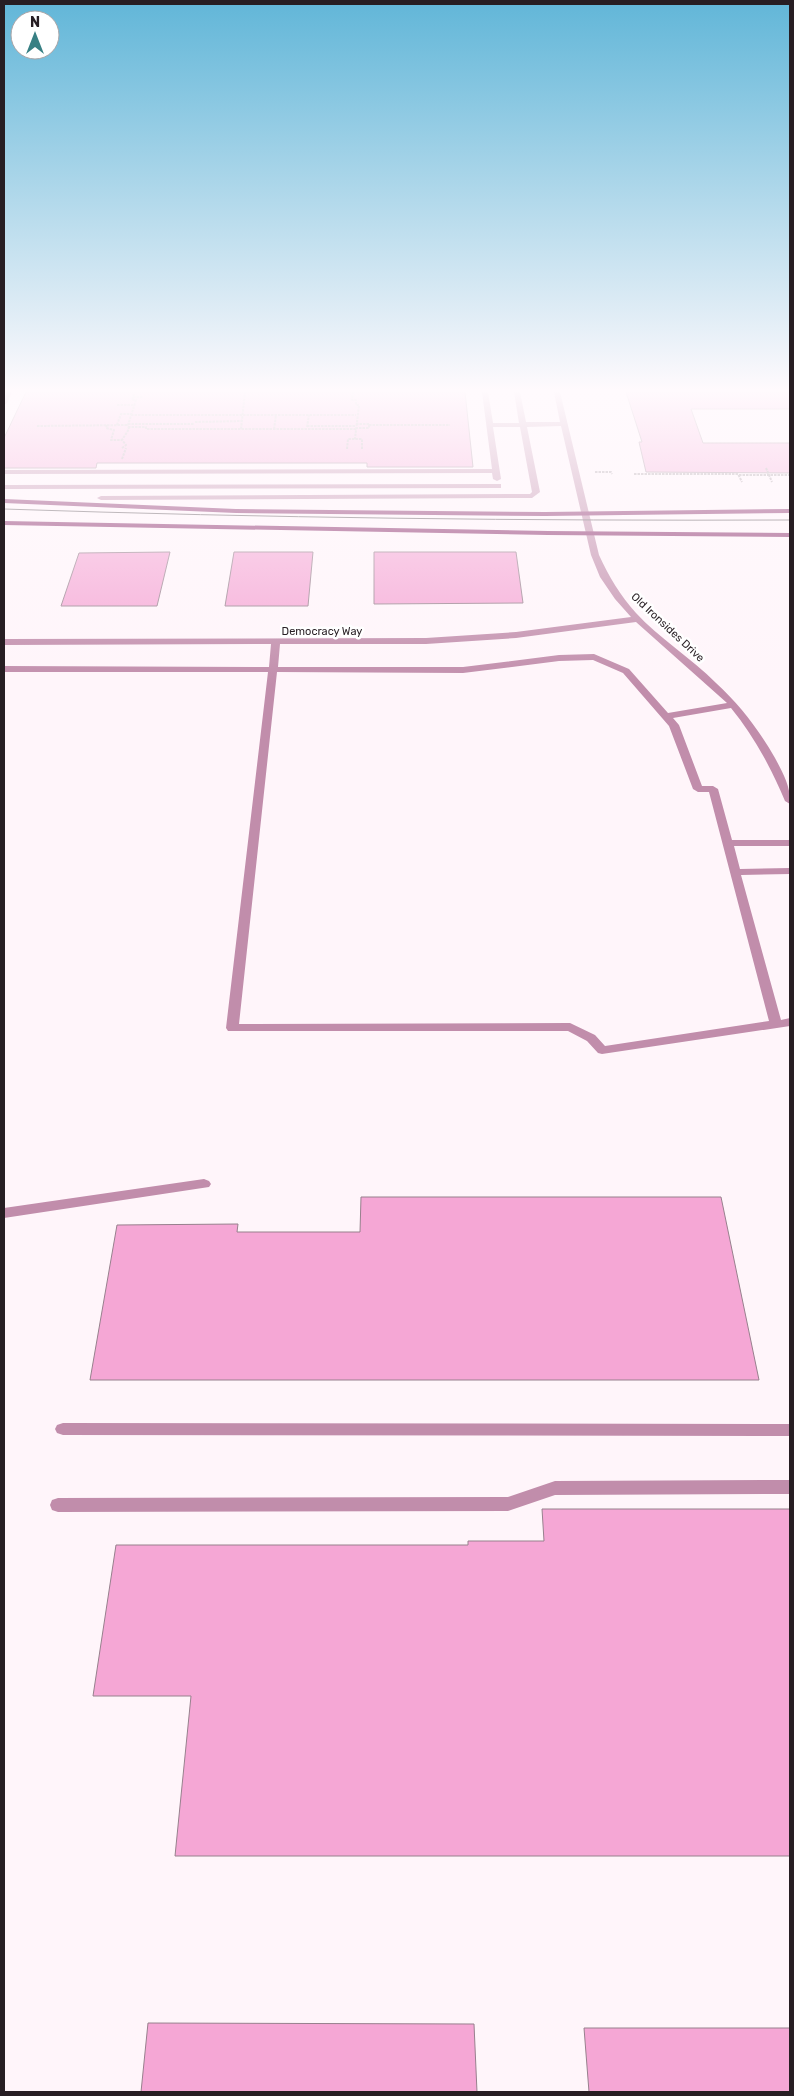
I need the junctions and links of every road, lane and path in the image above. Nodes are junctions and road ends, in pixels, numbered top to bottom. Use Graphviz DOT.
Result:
graph roads {
  1 [pos="103,490"];
  2 [pos="220,490"];
  3 [pos="239,490"];
  4 [pos="356,490"];
  5 [pos="499,490"];
  6 [pos="536,490"];
  7 [pos="580,490"];
  8 [pos="219,497"];
  9 [pos="238,497"];
  10 [pos="356,497"];
  11 [pos="500,497"];
  12 [pos="4,501"];
  13 [pos="100,502"];
  14 [pos="217,511"];
  15 [pos="236,511"];
  16 [pos="356,512"];
  17 [pos="790,512"];
  18 [pos="586,514"];
  19 [pos="4,523"];
  20 [pos="590,534"];
  21 [pos="790,535"];
  22 [pos="638,619"];
  23 [pos="4,642"];
  24 [pos="276,642"];
  25 [pos="4,669"];
  26 [pos="274,669"];
  27 [pos="733,705"];
  28 [pos="666,716"];
  29 [pos="790,802"];
  30 [pos="727,843"];
  31 [pos="790,843"];
  32 [pos="790,871"];
  33 [pos="736,872"];
  34 [pos="790,1022"];
  35 [pos="776,1025"];
  36 [pos="204,1184"];
  37 [pos="4,1214"];
  38 [pos="63,1430"];
  39 [pos="790,1430"];
  40 [pos="790,1488"];
  41 [pos="58,1505"];
  1 -- 13 [label="street"];
  2 -- 8 [label="street"];
  3 -- 9 [label="street"];
  4 -- 10 [label="street"];
  5 -- 11 [label="street"];
  6 -- 11 [label="street"];
  7 -- 18 [label="street, Old Ironsides Drive"];
  8 -- 9 [label="street"];
  8 -- 13 [label="street"];
  8 -- 14 [label="street"];
  9 -- 10 [label="street"];
  9 -- 15 [label="street"];
  10 -- 11 [label="street"];
  10 -- 16 [label="street"];
  12 -- 13 [label="main road"];
  13 -- 14 [label="main road"];
  14 -- 15 [label="main road"];
  15 -- 16 [label="main road"];
  16 -- 18 [label="main road"];
  17 -- 18 [label="main road"];
  18 -- 20 [label="street, Old Ironsides Drive"];
  19 -- 20 [label="main road"];
  20 -- 21 [label="main road"];
  20 -- 22 [label="street, Old Ironsides Drive"];
  22 -- 24 [label="street, Democracy Way"];
  22 -- 27 [label="street, Old Ironsides Drive"];
  23 -- 24 [label="street, Democracy Way"];
  24 -- 26 [label="street"];
  25 -- 26 [label="street"];
  26 -- 28 [label="street"];
  26 -- 35 [label="street"];
  27 -- 28 [label="street"];
  27 -- 29 [label="street, Old Ironsides Drive"];
  28 -- 30 [label="street"];
  30 -- 31 [label="street"];
  30 -- 33 [label="street"];
  32 -- 33 [label="street"];
  33 -- 35 [label="street"];
  34 -- 35 [label="street"];
  36 -- 37 [label="street"];
  38 -- 39 [label="street"];
  40 -- 41 [label="street"];
}
